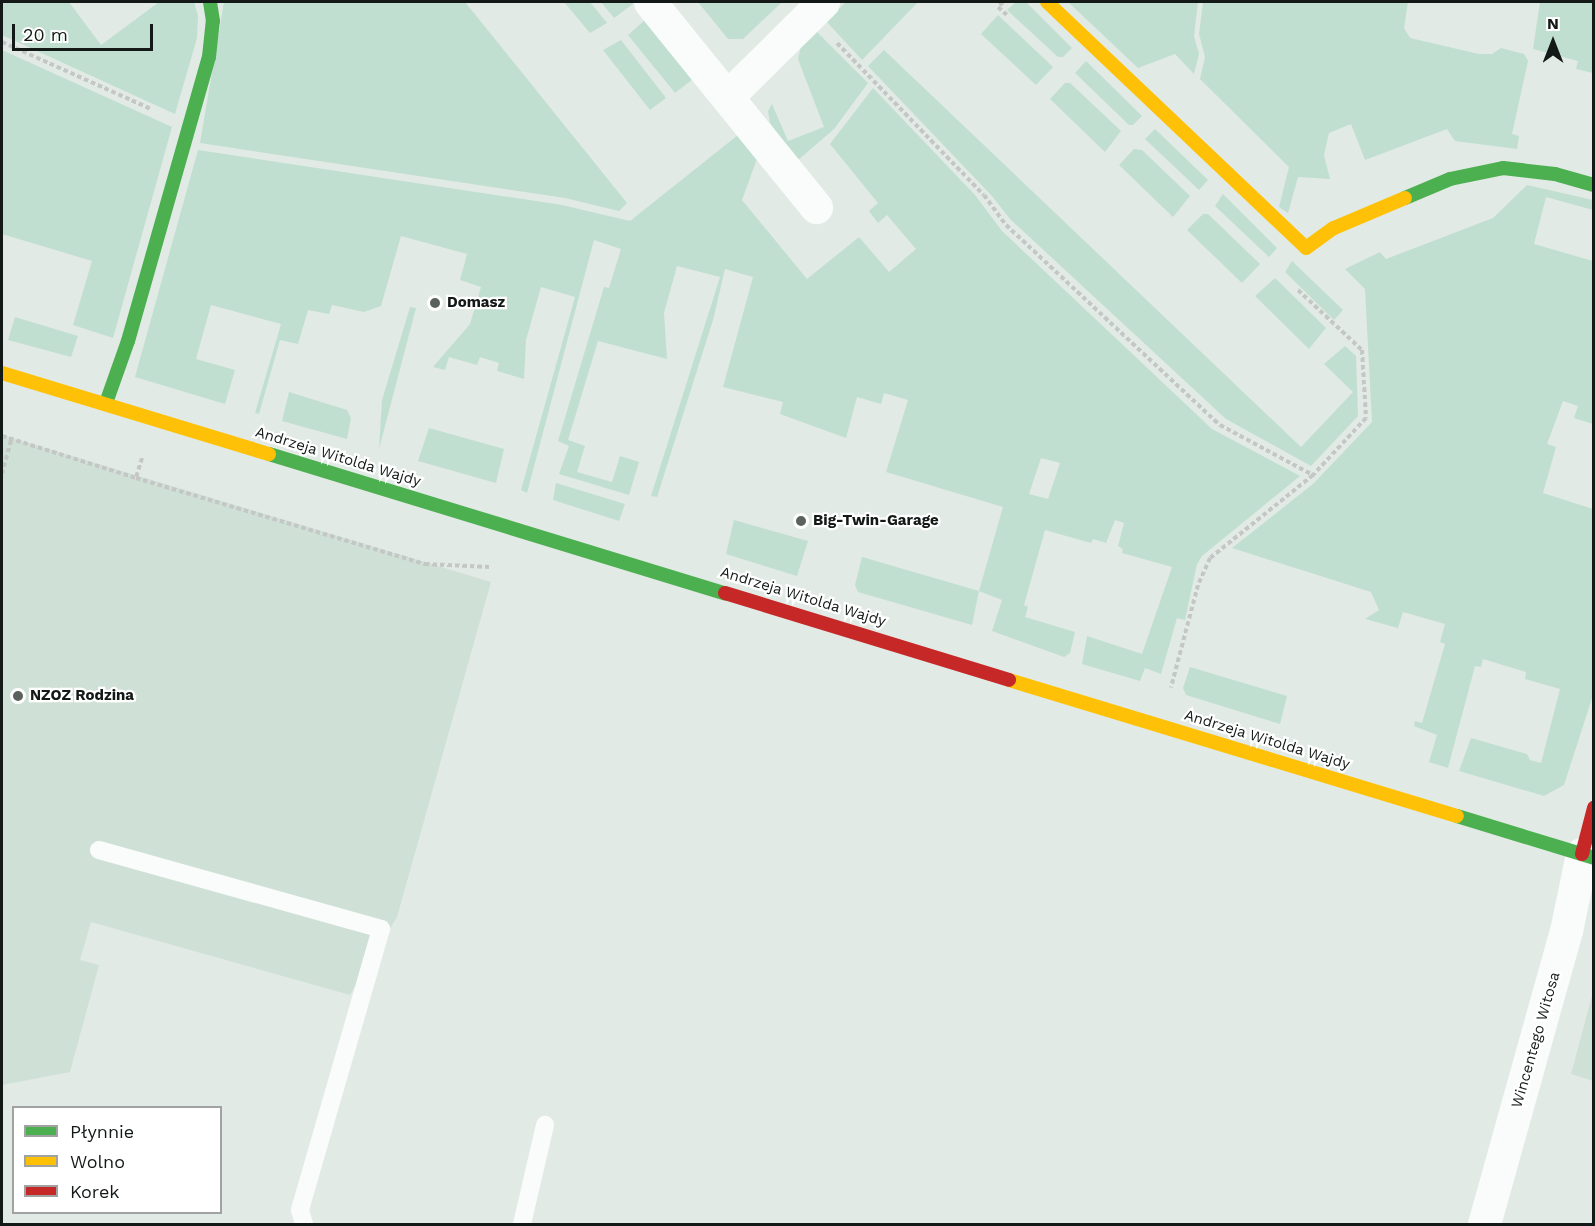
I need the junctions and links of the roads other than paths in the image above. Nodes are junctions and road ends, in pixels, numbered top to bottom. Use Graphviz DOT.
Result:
graph roads {
  1 [pos="210,2"];
  2 [pos="650,2"];
  3 [pos="1047,2"];
  4 [pos="817,8"];
  5 [pos="728,96"];
  6 [pos="1593,184"];
  7 [pos="816,207"];
  8 [pos="2,373"];
  9 [pos="106,404"];
  10 [pos="1593,808"];
  11 [pos="99,850"];
  12 [pos="1588,856"];
  13 [pos="545,1125"];
  14 [pos="304,1224"];
  15 [pos="522,1224"];
  16 [pos="1484,1224"];
  1 -- 9 [label="street"];
  2 -- 5 [label="street"];
  3 -- 6 [label="street"];
  4 -- 5 [label="street"];
  5 -- 7 [label="street"];
  8 -- 9 [label="street, Andrzeja Witolda Wajdy"];
  9 -- 12 [label="street, Andrzeja Witolda Wajdy"];
  10 -- 12 [label="street"];
  11 -- 14 [label="lane"];
  12 -- 16 [label="street, Wincentego Witosa"];
  13 -- 15 [label="lane"];
}
